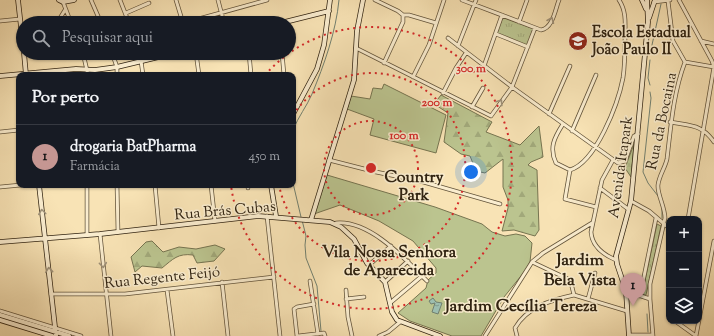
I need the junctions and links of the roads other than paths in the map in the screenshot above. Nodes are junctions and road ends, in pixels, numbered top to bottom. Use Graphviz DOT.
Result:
graph roads {
  1 [pos="18,0"];
  2 [pos="74,0"];
  3 [pos="91,0"];
  4 [pos="120,0"];
  5 [pos="176,0"];
  6 [pos="218,0"];
  7 [pos="267,0"];
  8 [pos="330,0"];
  9 [pos="363,0"];
  10 [pos="375,0"];
  11 [pos="444,0"];
  12 [pos="462,0"];
  13 [pos="476,0"];
  14 [pos="527,0"];
  15 [pos="559,0"];
  16 [pos="619,0"];
  17 [pos="642,0"];
  18 [pos="648,0"];
  19 [pos="669,0"];
  20 [pos="61,1"];
  21 [pos="655,1"];
  22 [pos="681,1"];
  23 [pos="149,3"];
  24 [pos="474,5"];
  25 [pos="65,10"];
  26 [pos="329,11"];
  27 [pos="126,13"];
  28 [pos="221,14"];
  29 [pos="403,15"];
  30 [pos="502,15"];
  31 [pos="20,16"];
  32 [pos="61,16"];
  33 [pos="68,16"];
  34 [pos="98,16"];
  35 [pos="127,16"];
  36 [pos="181,16"];
  37 [pos="213,16"];
  38 [pos="648,16"];
  39 [pos="16,19"];
  40 [pos="296,19"];
  41 [pos="0,21"];
  42 [pos="519,22"];
  43 [pos="648,22"];
  44 [pos="436,23"];
  45 [pos="535,28"];
  46 [pos="496,34"];
  47 [pos="448,38"];
  48 [pos="701,41"];
  49 [pos="714,44"];
  50 [pos="458,46"];
  51 [pos="528,47"];
  52 [pos="356,48"];
  53 [pos="466,53"];
  54 [pos="25,60"];
  55 [pos="85,60"];
  56 [pos="114,60"];
  57 [pos="197,60"];
  58 [pos="250,60"];
  59 [pos="283,60"];
  60 [pos="141,61"];
  61 [pos="685,62"];
  62 [pos="384,63"];
  63 [pos="484,66"];
  64 [pos="570,66"];
  65 [pos="117,67"];
  66 [pos="714,67"];
  67 [pos="87,70"];
  68 [pos="26,72"];
  69 [pos="56,72"];
  70 [pos="117,72"];
  71 [pos="142,72"];
  72 [pos="199,72"];
  73 [pos="252,72"];
  74 [pos="284,72"];
  75 [pos="16,75"];
  76 [pos="596,75"];
  77 [pos="0,76"];
  78 [pos="713,76"];
  79 [pos="413,77"];
  80 [pos="512,87"];
  81 [pos="483,88"];
  82 [pos="443,93"];
  83 [pos="472,107"];
  84 [pos="296,108"];
  85 [pos="549,114"];
  86 [pos="670,122"];
  87 [pos="562,124"];
  88 [pos="703,129"];
  89 [pos="16,130"];
  90 [pos="572,131"];
  91 [pos="0,132"];
  92 [pos="638,134"];
  93 [pos="714,142"];
  94 [pos="596,148"];
  95 [pos="329,160"];
  96 [pos="613,160"];
  97 [pos="570,170"];
  98 [pos="16,185"];
  99 [pos="0,187"];
  100 [pos="39,188"];
  101 [pos="87,188"];
  102 [pos="117,188"];
  103 [pos="155,188"];
  104 [pos="211,188"];
  105 [pos="272,188"];
  106 [pos="600,188"];
  107 [pos="631,201"];
  108 [pos="500,204"];
  109 [pos="596,207"];
  110 [pos="628,209"];
  111 [pos="267,216"];
  112 [pos="276,216"];
  113 [pos="688,216"];
  114 [pos="656,218"];
  115 [pos="310,220"];
  116 [pos="215,221"];
  117 [pos="336,223"];
  118 [pos="592,223"];
  119 [pos="664,225"];
  120 [pos="160,228"];
  121 [pos="118,232"];
  122 [pos="100,234"];
  123 [pos="87,235"];
  124 [pos="46,238"];
  125 [pos="714,241"];
  126 [pos="0,242"];
  127 [pos="391,246"];
  128 [pos="616,258"];
  129 [pos="408,261"];
  130 [pos="532,262"];
  131 [pos="369,265"];
  132 [pos="595,273"];
  133 [pos="422,276"];
  134 [pos="274,277"];
  135 [pos="310,281"];
  136 [pos="427,281"];
  137 [pos="222,282"];
  138 [pos="385,282"];
  139 [pos="167,290"];
  140 [pos="346,290"];
  141 [pos="626,291"];
  142 [pos="51,294"];
  143 [pos="105,295"];
  144 [pos="574,295"];
  145 [pos="640,296"];
  146 [pos="364,297"];
  147 [pos="650,298"];
  148 [pos="346,299"];
  149 [pos="588,299"];
  150 [pos="390,303"];
  151 [pos="314,304"];
  152 [pos="0,311"];
  153 [pos="628,311"];
  154 [pos="1,318"];
  155 [pos="400,322"];
  156 [pos="679,324"];
  157 [pos="35,331"];
  158 [pos="57,333"];
  159 [pos="322,334"];
  160 [pos="653,335"];
  161 [pos="52,336"];
  162 [pos="69,336"];
  163 [pos="81,336"];
  164 [pos="111,336"];
  165 [pos="173,336"];
  166 [pos="228,336"];
  167 [pos="280,336"];
  168 [pos="297,336"];
  169 [pos="301,336"];
  170 [pos="352,336"];
  171 [pos="380,336"];
  172 [pos="440,336"];
  173 [pos="485,336"];
  174 [pos="517,336"];
  175 [pos="629,336"];
  176 [pos="696,336"];
  1 -- 31 [label="street"];
  2 -- 20 [label="street"];
  3 -- 34 [label="street"];
  4 -- 27 [label="street"];
  5 -- 36 [label="street"];
  6 -- 28 [label="street"];
  7 -- 28 [label="street"];
  8 -- 26 [label="street"];
  9 -- 52 [label="street"];
  10 -- 29 [label="street"];
  11 -- 44 [label="street"];
  12 -- 24 [label="street"];
  13 -- 24 [label="street"];
  14 -- 42 [label="street"];
  45 -- 15 [label="street, one-way"];
  16 -- 94 [label="street"];
  17 -- 38 [label="street"];
  18 -- 21 [label="street, Avenida Itapark"];
  18 -- 38 [label="street, Avenida Itapark"];
  19 -- 21 [label="street"];
  19 -- 61 [label="street, Rua da Bocaina"];
  20 -- 25 [label="street"];
  21 -- 43 [label="street, Avenida Itapark"];
  22 -- 48 [label="street"];
  23 -- 27 [label="street"];
  24 -- 30 [label="street"];
  24 -- 50 [label="street"];
  25 -- 32 [label="street"];
  25 -- 33 [label="street"];
  26 -- 40 [label="street"];
  26 -- 84 [label="street"];
  27 -- 35 [label="street"];
  28 -- 37 [label="street"];
  29 -- 44 [label="street"];
  29 -- 62 [label="street"];
  30 -- 42 [label="street"];
  30 -- 46 [label="street"];
  38 -- 43 [label="street, Avenida Itapark"];
  39 -- 41 [label="street"];
  42 -- 45 [label="street"];
  43 -- 92 [label="street, Avenida Itapark"];
  44 -- 79 [label="street"];
  45 -- 51 [label="street"];
  46 -- 51 [label="street"];
  46 -- 63 [label="street"];
  47 -- 50 [label="street"];
  48 -- 49 [label="street"];
  48 -- 66 [label="street"];
  50 -- 53 [label="street"];
  51 -- 80 [label="street"];
  52 -- 62 [label="street"];
  52 -- 95 [label="street"];
  53 -- 63 [label="street"];
  53 -- 82 [label="street"];
  54 -- 68 [label="street"];
  55 -- 67 [label="street"];
  56 -- 65 [label="street"];
  57 -- 72 [label="street"];
  58 -- 73 [label="street"];
  59 -- 74 [label="street"];
  60 -- 65 [label="street"];
  60 -- 71 [label="street"];
  61 -- 66 [label="street"];
  61 -- 86 [label="street, Rua da Bocaina"];
  62 -- 79 [label="street"];
  63 -- 80 [label="street"];
  64 -- 85 [label="street"];
  65 -- 67 [label="street"];
  65 -- 70 [label="street"];
  66 -- 78 [label="street"];
  67 -- 69 [label="street"];
  75 -- 77 [label="street"];
  76 -- 90 [label="street"];
  78 -- 88 [label="street"];
  79 -- 82 [label="street"];
  83 -- 80 [label="street, one-way"];
  80 -- 85 [label="street"];
  81 -- 83 [label="street"];
  82 -- 83 [label="street"];
  85 -- 87 [label="street"];
  86 -- 88 [label="street"];
  86 -- 119 [label="street, Rua da Bocaina"];
  87 -- 90 [label="street"];
  87 -- 97 [label="street"];
  88 -- 93 [label="street"];
  88 -- 113 [label="street"];
  89 -- 91 [label="street"];
  90 -- 94 [label="street"];
  92 -- 96 [label="street"];
  92 -- 107 [label="street, Avenida Itapark"];
  94 -- 96 [label="street"];
  94 -- 97 [label="street"];
  95 -- 108 [label="street"];
  95 -- 115 [label="street"];
  96 -- 106 [label="street"];
  97 -- 109 [label="street"];
  98 -- 99 [label="street"];
  124 -- 100 [label="street, one-way"];
  101 -- 123 [label="street"];
  102 -- 121 [label="street"];
  103 -- 120 [label="street"];
  104 -- 116 [label="street"];
  105 -- 112 [label="street"];
  106 -- 109 [label="street"];
  106 -- 110 [label="street"];
  107 -- 110 [label="street, Avenida Itapark"];
  107 -- 114 [label="street"];
  109 -- 118 [label="street"];
  110 -- 128 [label="street, Avenida Itapark"];
  111 -- 112 [label="street, Rua Brás Cubas"];
  111 -- 116 [label="street, Rua Brás Cubas"];
  111 -- 134 [label="street"];
  112 -- 115 [label="street, Rua Brás Cubas"];
  114 -- 119 [label="street"];
  114 -- 145 [label="street"];
  115 -- 117 [label="street, Rua Brás Cubas"];
  116 -- 120 [label="street, Rua Brás Cubas"];
  117 -- 127 [label="street"];
  117 -- 131 [label="street"];
  118 -- 128 [label="street"];
  118 -- 130 [label="street"];
  119 -- 147 [label="street, Rua da Bocaina"];
  120 -- 121 [label="street, Rua Brás Cubas"];
  121 -- 122 [label="street, Rua Brás Cubas"];
  122 -- 123 [label="street, Rua Brás Cubas"];
  122 -- 143 [label="street, one-way"];
  123 -- 124 [label="street, Rua Brás Cubas"];
  124 -- 126 [label="street, Rua Brás Cubas"];
  142 -- 124 [label="street, one-way"];
  125 -- 176 [label="street"];
  127 -- 129 [label="street"];
  127 -- 131 [label="street"];
  128 -- 141 [label="street"];
  129 -- 133 [label="street"];
  129 -- 138 [label="street"];
  130 -- 144 [label="street"];
  130 -- 173 [label="street"];
  131 -- 138 [label="street"];
  132 -- 149 [label="street"];
  133 -- 136 [label="street"];
  133 -- 150 [label="street"];
  134 -- 137 [label="street, Rua Regente Feijó"];
  134 -- 167 [label="street"];
  135 -- 151 [label="street"];
  137 -- 139 [label="street, Rua Regente Feijó"];
  137 -- 166 [label="street"];
  138 -- 150 [label="street"];
  139 -- 143 [label="street, Rua Regente Feijó"];
  139 -- 165 [label="street"];
  140 -- 148 [label="street"];
  141 -- 145 [label="street"];
  141 -- 153 [label="street"];
  142 -- 143 [label="street, Rua Regente Feijó"];
  142 -- 158 [label="street"];
  143 -- 164 [label="street"];
  144 -- 149 [label="street"];
  144 -- 174 [label="street"];
  145 -- 147 [label="street"];
  146 -- 148 [label="street"];
  147 -- 160 [label="street, Rua da Bocaina"];
  148 -- 170 [label="street"];
  149 -- 153 [label="street"];
  150 -- 155 [label="street"];
  151 -- 159 [label="street"];
  151 -- 168 [label="street"];
  152 -- 158 [label="street"];
  153 -- 175 [label="street"];
  154 -- 157 [label="street"];
  154 -- 158 [label="street"];
  155 -- 171 [label="street"];
  155 -- 172 [label="street"];
  156 -- 176 [label="street"];
  157 -- 158 [label="street"];
  157 -- 161 [label="street"];
  158 -- 162 [label="street"];
  158 -- 163 [label="street"];
  159 -- 169 [label="street"];
  160 -- 175 [label="street"];
  168 -- 169 [label="street"];
}
